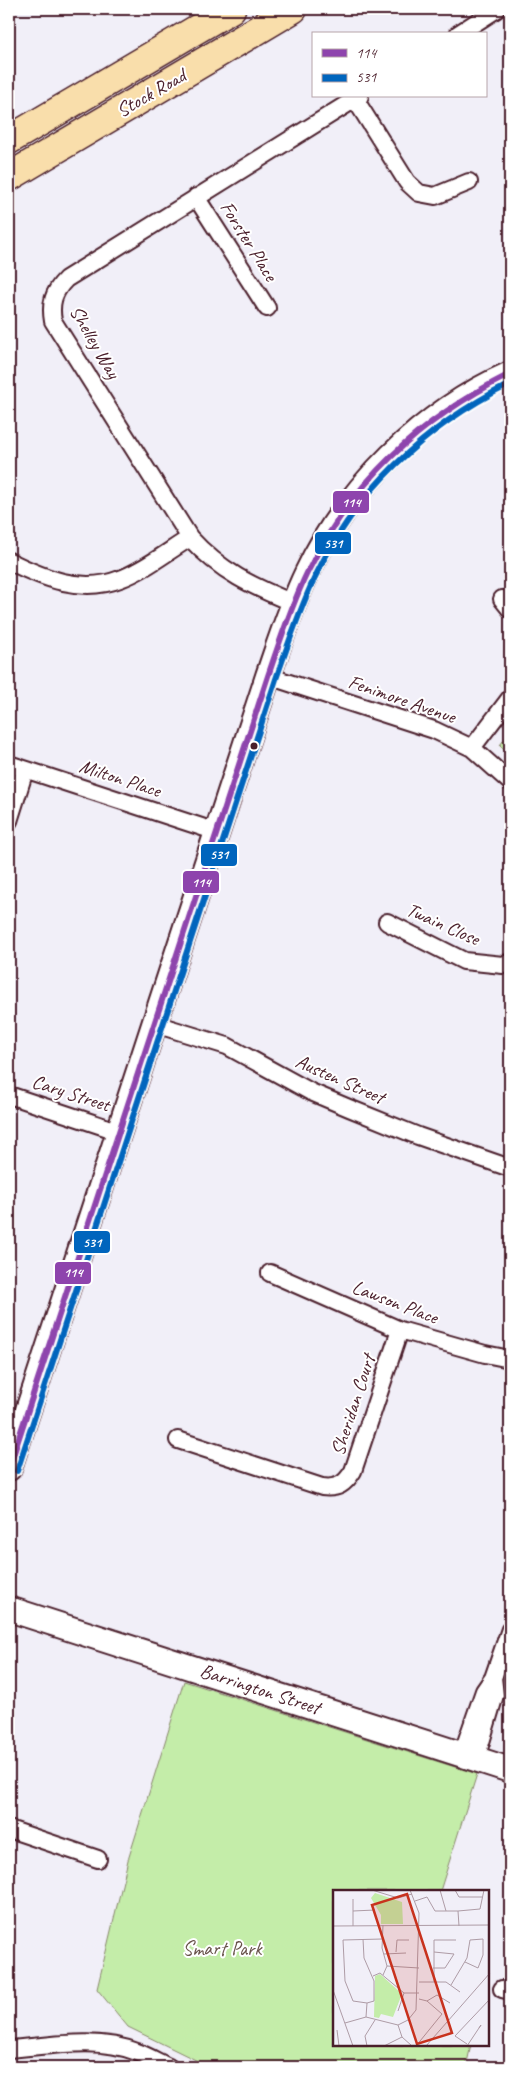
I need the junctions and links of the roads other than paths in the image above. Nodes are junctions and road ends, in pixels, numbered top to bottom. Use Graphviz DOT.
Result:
graph roads {
  1 [pos="231,9"];
  2 [pos="294,9"];
  3 [pos="497,9"];
  4 [pos="461,32"];
  5 [pos="357,98"];
  6 [pos="9,140"];
  7 [pos="9,177"];
  8 [pos="469,182"];
  9 [pos="196,197"];
  10 [pos="267,308"];
  11 [pos="510,374"];
  12 [pos="190,538"];
  13 [pos="9,561"];
  14 [pos="293,603"];
  15 [pos="268,676"];
  16 [pos="510,698"];
  17 [pos="472,748"];
  18 [pos="9,764"];
  19 [pos="25,770"];
  20 [pos="510,782"];
  21 [pos="9,821"];
  22 [pos="218,832"];
  23 [pos="387,922"];
  24 [pos="510,962"];
  25 [pos="155,1024"];
  26 [pos="9,1095"];
  27 [pos="120,1132"];
  28 [pos="510,1168"];
  29 [pos="270,1273"];
  30 [pos="400,1330"];
  31 [pos="510,1359"];
  32 [pos="178,1440"];
  33 [pos="9,1468"];
  34 [pos="9,1596"];
  35 [pos="9,1609"];
  36 [pos="510,1629"];
  37 [pos="471,1750"];
  38 [pos="510,1756"];
  39 [pos="510,1770"];
  40 [pos="9,1829"];
  41 [pos="98,1859"];
  42 [pos="9,2049"];
  43 [pos="169,2067"];
  1 -- 6 [label="highway, Stock Road"];
  2 -- 7 [label="highway, Stock Road"];
  3 -- 4 [label="street"];
  5 -- 8 [label="street"];
  5 -- 9 [label="street, Shelley Way"];
  9 -- 10 [label="street, Forster Place"];
  9 -- 12 [label="street, Shelley Way"];
  11 -- 14 [label="street"];
  12 -- 13 [label="street"];
  12 -- 14 [label="street, Shelley Way"];
  14 -- 15 [label="street"];
  15 -- 17 [label="street, Fenimore Avenue"];
  15 -- 22 [label="street"];
  16 -- 17 [label="street"];
  17 -- 20 [label="street, Fenimore Avenue"];
  18 -- 19 [label="street, Milton Place"];
  19 -- 21 [label="street"];
  19 -- 22 [label="street, Milton Place"];
  22 -- 25 [label="street"];
  23 -- 24 [label="street, Twain Close"];
  25 -- 27 [label="street"];
  25 -- 28 [label="street, Austen Street"];
  26 -- 27 [label="street, Cary Street"];
  27 -- 33 [label="street"];
  29 -- 30 [label="street, Lawson Place"];
  30 -- 31 [label="street, Lawson Place"];
  30 -- 32 [label="street, Sheridan Court"];
  34 -- 37 [label="street, Barrington Street"];
  35 -- 37 [label="street, Barrington Street"];
  36 -- 37 [label="street"];
  37 -- 38 [label="street, Barrington Street"];
  37 -- 39 [label="street, Barrington Street"];
  40 -- 41 [label="street"];
  42 -- 43 [label="street"];
}
